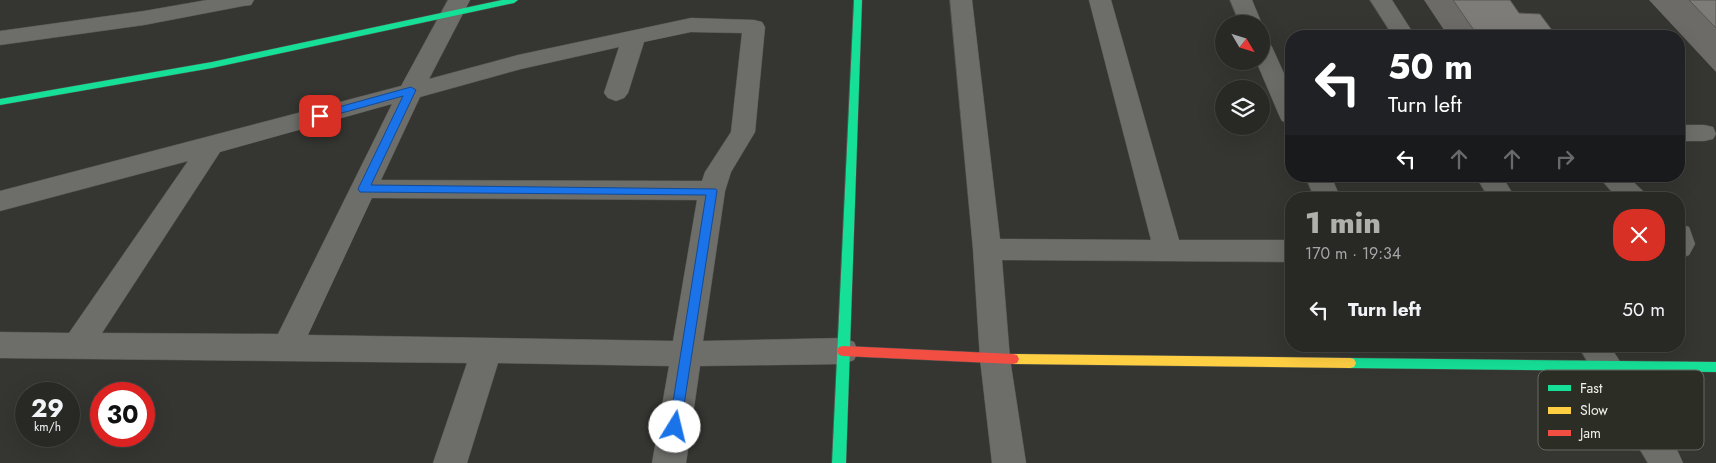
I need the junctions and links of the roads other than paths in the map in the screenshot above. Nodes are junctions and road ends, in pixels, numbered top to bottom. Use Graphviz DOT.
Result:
graph roads {
  1 [pos="243,0"];
  2 [pos="514,0"];
  3 [pos="858,0"];
  4 [pos="961,0"];
  5 [pos="1100,0"];
  6 [pos="1241,0"];
  7 [pos="1381,0"];
  8 [pos="456,6"];
  9 [pos="1247,15"];
  10 [pos="1400,30"];
  11 [pos="0,38"];
  12 [pos="634,38"];
  13 [pos="1270,67"];
  14 [pos="411,90"];
  15 [pos="616,93"];
  16 [pos="1285,101"];
  17 [pos="0,102"];
  18 [pos="1685,133"];
  19 [pos="1704,134"];
  20 [pos="211,146"];
  21 [pos="1617,182"];
  22 [pos="364,189"];
  23 [pos="712,191"];
  24 [pos="1628,192"];
  25 [pos="0,201"];
  26 [pos="987,249"];
  27 [pos="1168,250"];
  28 [pos="1285,251"];
  29 [pos="0,345"];
  30 [pos="77,346"];
  31 [pos="287,347"];
  32 [pos="487,350"];
  33 [pos="843,351"];
  34 [pos="687,354"];
  35 [pos="1599,356"];
  36 [pos="995,359"];
  37 [pos="1716,367"];
  38 [pos="1608,370"];
  39 [pos="1658,450"];
  40 [pos="450,463"];
  41 [pos="670,463"];
  42 [pos="839,463"];
  43 [pos="1009,463"];
  44 [pos="1666,463"];
  1 -- 11 [label="street"];
  2 -- 8 [label="street"];
  3 -- 33 [label="street"];
  4 -- 26 [label="street"];
  5 -- 27 [label="street"];
  6 -- 9 [label="street"];
  7 -- 10 [label="street"];
  8 -- 14 [label="street"];
  8 -- 17 [label="street"];
  12 -- 14 [label="street"];
  12 -- 15 [label="street"];
  12 -- 23 [label="street"];
  13 -- 16 [label="street"];
  14 -- 20 [label="street"];
  14 -- 22 [label="street"];
  18 -- 19 [label="street"];
  20 -- 25 [label="street"];
  20 -- 30 [label="street"];
  21 -- 24 [label="street"];
  22 -- 23 [label="street"];
  22 -- 31 [label="street"];
  23 -- 34 [label="street"];
  26 -- 27 [label="street"];
  26 -- 36 [label="street"];
  27 -- 28 [label="street"];
  29 -- 30 [label="street"];
  30 -- 31 [label="street"];
  31 -- 32 [label="street"];
  32 -- 34 [label="street"];
  32 -- 40 [label="street"];
  33 -- 34 [label="street"];
  33 -- 36 [label="street"];
  33 -- 42 [label="street"];
  34 -- 41 [label="street"];
  35 -- 36 [label="street"];
  35 -- 37 [label="street"];
  35 -- 38 [label="street"];
  36 -- 43 [label="street"];
  39 -- 44 [label="street"];
}
